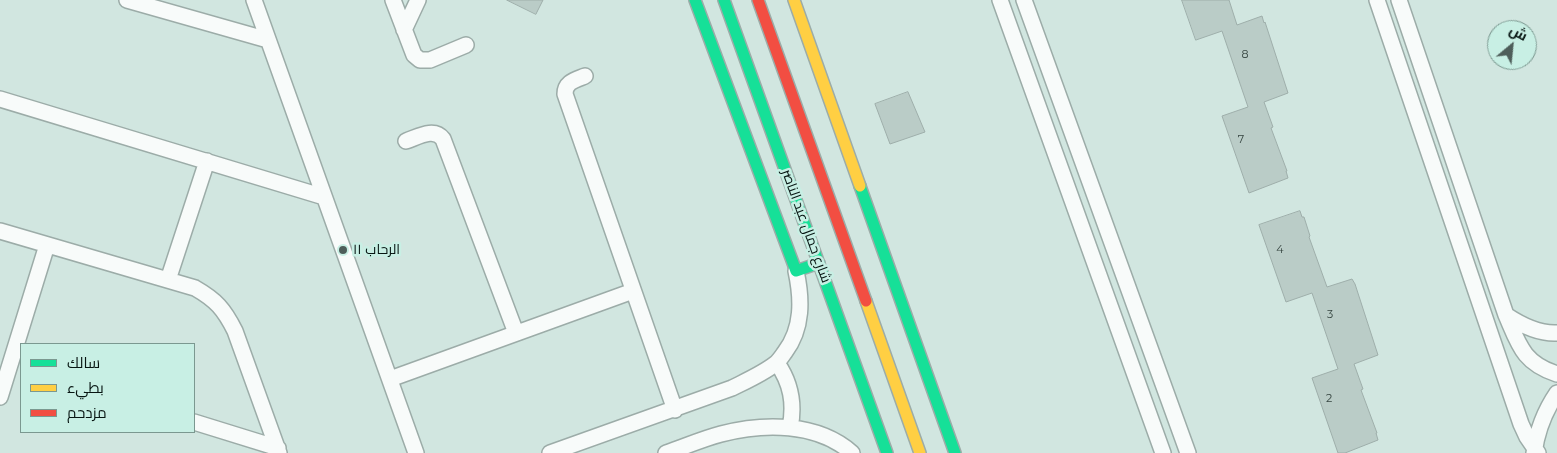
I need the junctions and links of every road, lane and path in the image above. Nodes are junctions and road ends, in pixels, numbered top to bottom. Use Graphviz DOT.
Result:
graph roads {
  1 [pos="128,0"];
  2 [pos="254,0"];
  3 [pos="393,0"];
  4 [pos="418,0"];
  5 [pos="695,0"];
  6 [pos="724,0"];
  7 [pos="758,0"];
  8 [pos="794,0"];
  9 [pos="1000,0"];
  10 [pos="1024,0"];
  11 [pos="1377,0"];
  12 [pos="1399,0"];
  13 [pos="404,30"];
  14 [pos="268,40"];
  15 [pos="466,45"];
  16 [pos="585,76"];
  17 [pos="0,99"];
  18 [pos="406,140"];
  19 [pos="207,161"];
  20 [pos="324,197"];
  21 [pos="0,231"];
  22 [pos="46,245"];
  23 [pos="819,264"];
  24 [pos="796,271"];
  25 [pos="168,280"];
  26 [pos="634,291"];
  27 [pos="1506,314"];
  28 [pos="516,333"];
  29 [pos="1557,333"];
  30 [pos="21,343"];
  31 [pos="20,348"];
  32 [pos="777,363"];
  33 [pos="15,368"];
  34 [pos="1557,374"];
  35 [pos="390,379"];
  36 [pos="1557,393"];
  37 [pos="0,397"];
  38 [pos="675,410"];
  39 [pos="195,422"];
  40 [pos="790,428"];
  41 [pos="279,451"];
  42 [pos="1182,452"];
  43 [pos="1535,452"];
  44 [pos="416,453"];
  45 [pos="550,453"];
  46 [pos="666,453"];
  47 [pos="852,453"];
  48 [pos="887,453"];
  49 [pos="920,453"];
  50 [pos="955,453"];
  51 [pos="1163,453"];
  1 -- 14 [label="street"];
  2 -- 14 [label="street"];
  3 -- 13 [label="street"];
  4 -- 13 [label="street"];
  5 -- 24 [label="main road"];
  6 -- 23 [label="main road, شارع جمال عبد الناصر"];
  7 -- 49 [label="main road"];
  8 -- 50 [label="main road"];
  9 -- 51 [label="street"];
  10 -- 42 [label="street"];
  11 -- 43 [label="street"];
  12 -- 27 [label="street"];
  13 -- 15 [label="street"];
  14 -- 20 [label="street"];
  16 -- 26 [label="street"];
  17 -- 19 [label="street"];
  18 -- 28 [label="street"];
  19 -- 20 [label="street"];
  19 -- 25 [label="street"];
  20 -- 35 [label="street"];
  21 -- 22 [label="street"];
  22 -- 25 [label="street"];
  22 -- 30 [label="street"];
  23 -- 24 [label="main road"];
  23 -- 48 [label="main road, شارع جمال عبد الناصر"];
  24 -- 32 [label="street"];
  25 -- 41 [label="street"];
  26 -- 28 [label="street"];
  26 -- 38 [label="street"];
  27 -- 29 [label="street"];
  27 -- 34 [label="street"];
  28 -- 35 [label="street"];
  31 -- 33 [label="street"];
  32 -- 38 [label="street"];
  32 -- 40 [label="street"];
  33 -- 37 [label="street"];
  35 -- 44 [label="street"];
  36 -- 43 [label="street"];
  38 -- 45 [label="street"];
  39 -- 41 [label="street"];
  40 -- 46 [label="street"];
  40 -- 47 [label="street"];
}
